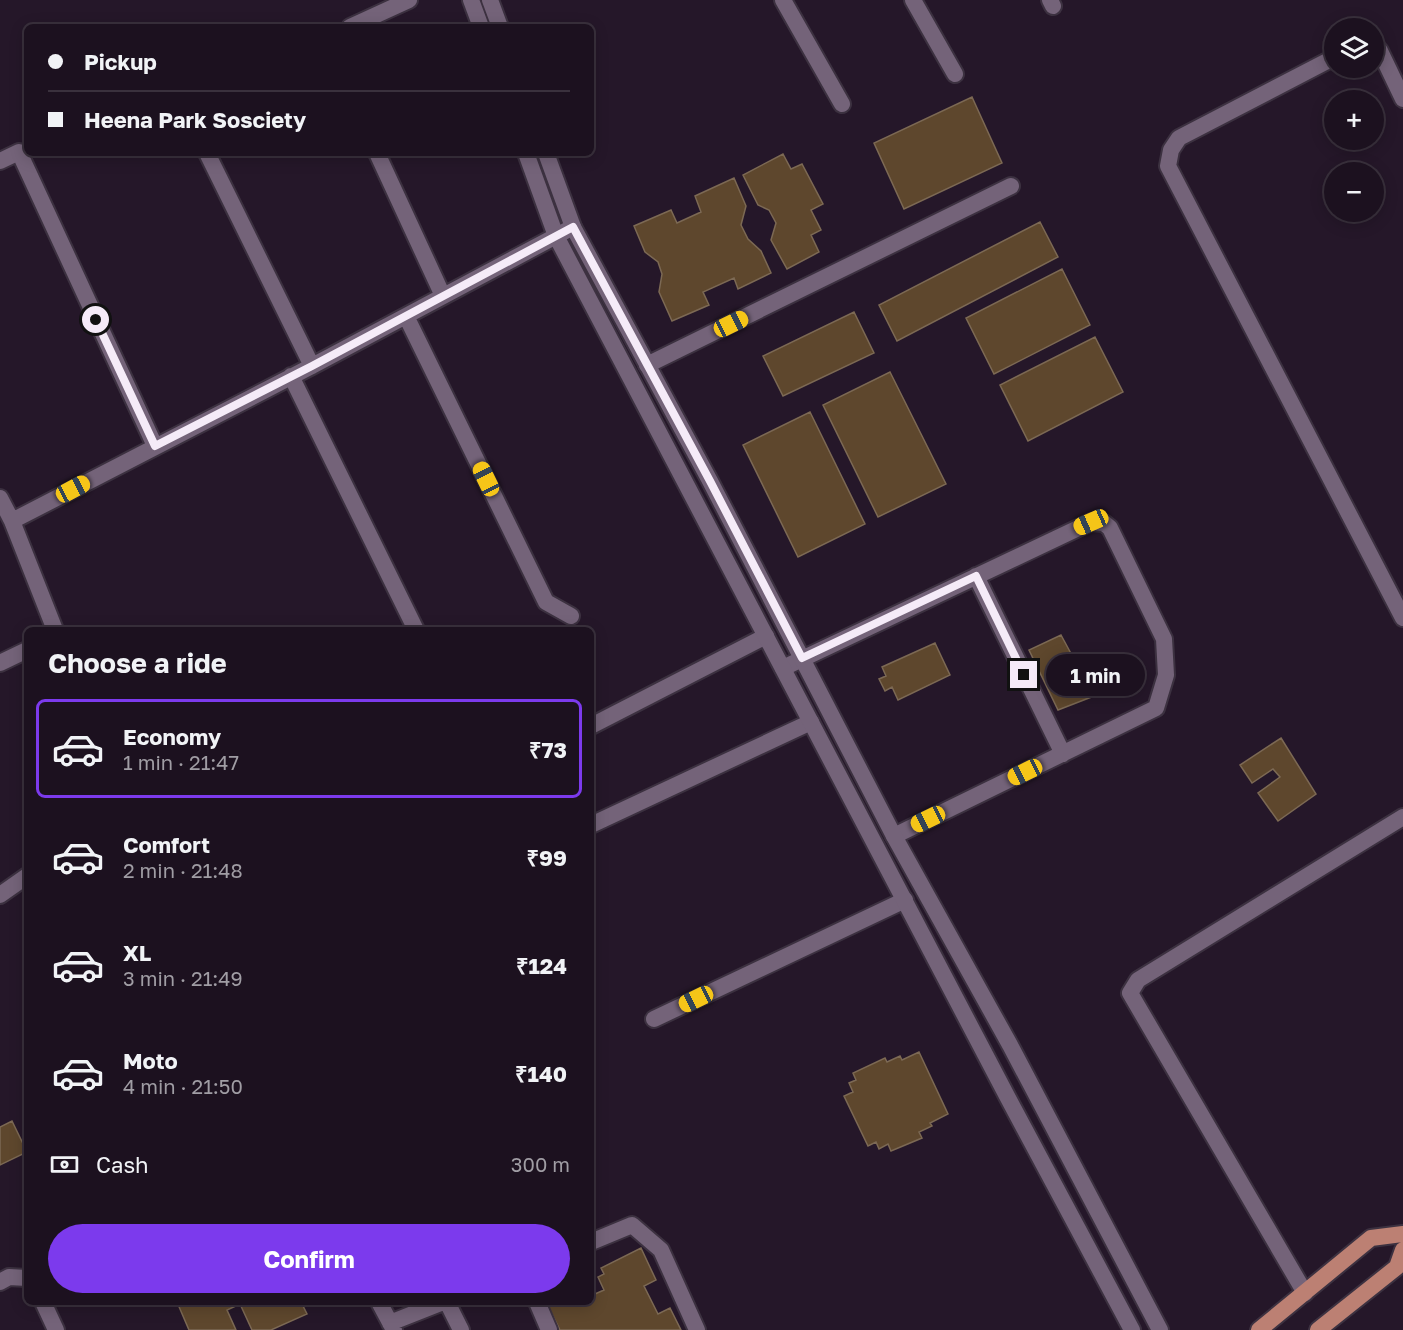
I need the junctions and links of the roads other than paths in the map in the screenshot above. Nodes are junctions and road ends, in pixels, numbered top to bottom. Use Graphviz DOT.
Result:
graph roads {
  1 [pos="409,0"];
  2 [pos="471,0"];
  3 [pos="490,0"];
  4 [pos="783,0"];
  5 [pos="913,0"];
  6 [pos="357,24"];
  7 [pos="480,24"];
  8 [pos="499,24"];
  9 [pos="1384,59"];
  10 [pos="1324,63"];
  11 [pos="955,74"];
  12 [pos="1403,99"];
  13 [pos="842,104"];
  14 [pos="208,156"];
  15 [pos="378,156"];
  16 [pos="527,156"];
  17 [pos="547,156"];
  18 [pos="0,161"];
  19 [pos="1011,186"];
  20 [pos="573,227"];
  21 [pos="556,236"];
  22 [pos="443,296"];
  23 [pos="405,316"];
  24 [pos="647,365"];
  25 [pos="312,366"];
  26 [pos="291,376"];
  27 [pos="155,446"];
  28 [pos="0,498"];
  29 [pos="12,521"];
  30 [pos="976,576"];
  31 [pos="571,616"];
  32 [pos="1403,618"];
  33 [pos="54,627"];
  34 [pos="415,627"];
  35 [pos="766,636"];
  36 [pos="24,652"];
  37 [pos="802,658"];
  38 [pos="0,663"];
  39 [pos="783,668"];
  40 [pos="811,722"];
  41 [pos="594,724"];
  42 [pos="1063,754"];
  43 [pos="1403,817"];
  44 [pos="594,824"];
  45 [pos="894,836"];
  46 [pos="24,878"];
  47 [pos="0,895"];
  48 [pos="905,900"];
  49 [pos="654,1019"];
  50 [pos="1403,1234"];
  51 [pos="594,1241"];
  52 [pos="1402,1253"];
  53 [pos="24,1278"];
  54 [pos="0,1282"];
  55 [pos="1305,1293"];
  56 [pos="44,1305"];
  57 [pos="381,1305"];
  58 [pos="439,1305"];
  59 [pos="447,1305"];
  60 [pos="538,1305"];
  61 [pos="392,1327"];
  62 [pos="56,1330"];
  63 [pos="461,1330"];
  64 [pos="549,1330"];
  65 [pos="697,1330"];
  66 [pos="1132,1330"];
  67 [pos="1160,1330"];
  68 [pos="1259,1330"];
  69 [pos="1318,1330"];
  1 -- 6 [label="street"];
  2 -- 7 [label="street"];
  3 -- 8 [label="street"];
  4 -- 13 [label="street"];
  5 -- 11 [label="street"];
  9 -- 12 [label="street"];
  10 -- 32 [label="street"];
  14 -- 25 [label="street"];
  15 -- 22 [label="street"];
  16 -- 21 [label="street"];
  17 -- 20 [label="street"];
  18 -- 27 [label="street"];
  19 -- 24 [label="street"];
  20 -- 21 [label="street"];
  20 -- 24 [label="street"];
  21 -- 22 [label="street"];
  21 -- 35 [label="street"];
  22 -- 23 [label="street"];
  23 -- 25 [label="street"];
  23 -- 31 [label="street"];
  24 -- 37 [label="street"];
  25 -- 26 [label="street"];
  26 -- 27 [label="street"];
  26 -- 34 [label="street"];
  27 -- 29 [label="street"];
  28 -- 29 [label="street"];
  29 -- 33 [label="street"];
  30 -- 37 [label="street"];
  30 -- 42 [label="street"];
  30 -- 42 [label="street"];
  35 -- 39 [label="street"];
  35 -- 41 [label="street"];
  36 -- 38 [label="street"];
  37 -- 39 [label="street"];
  37 -- 45 [label="street"];
  39 -- 40 [label="street"];
  40 -- 44 [label="street"];
  40 -- 48 [label="street"];
  42 -- 45 [label="street"];
  43 -- 55 [label="street"];
  45 -- 67 [label="street"];
  46 -- 47 [label="street"];
  48 -- 49 [label="street"];
  48 -- 66 [label="street"];
  50 -- 55 [label="main road"];
  51 -- 65 [label="street"];
  52 -- 69 [label="main road"];
  53 -- 54 [label="street"];
  55 -- 68 [label="main road"];
  56 -- 62 [label="street"];
  57 -- 61 [label="street"];
  58 -- 61 [label="street"];
  59 -- 63 [label="street"];
  60 -- 64 [label="street"];
}
